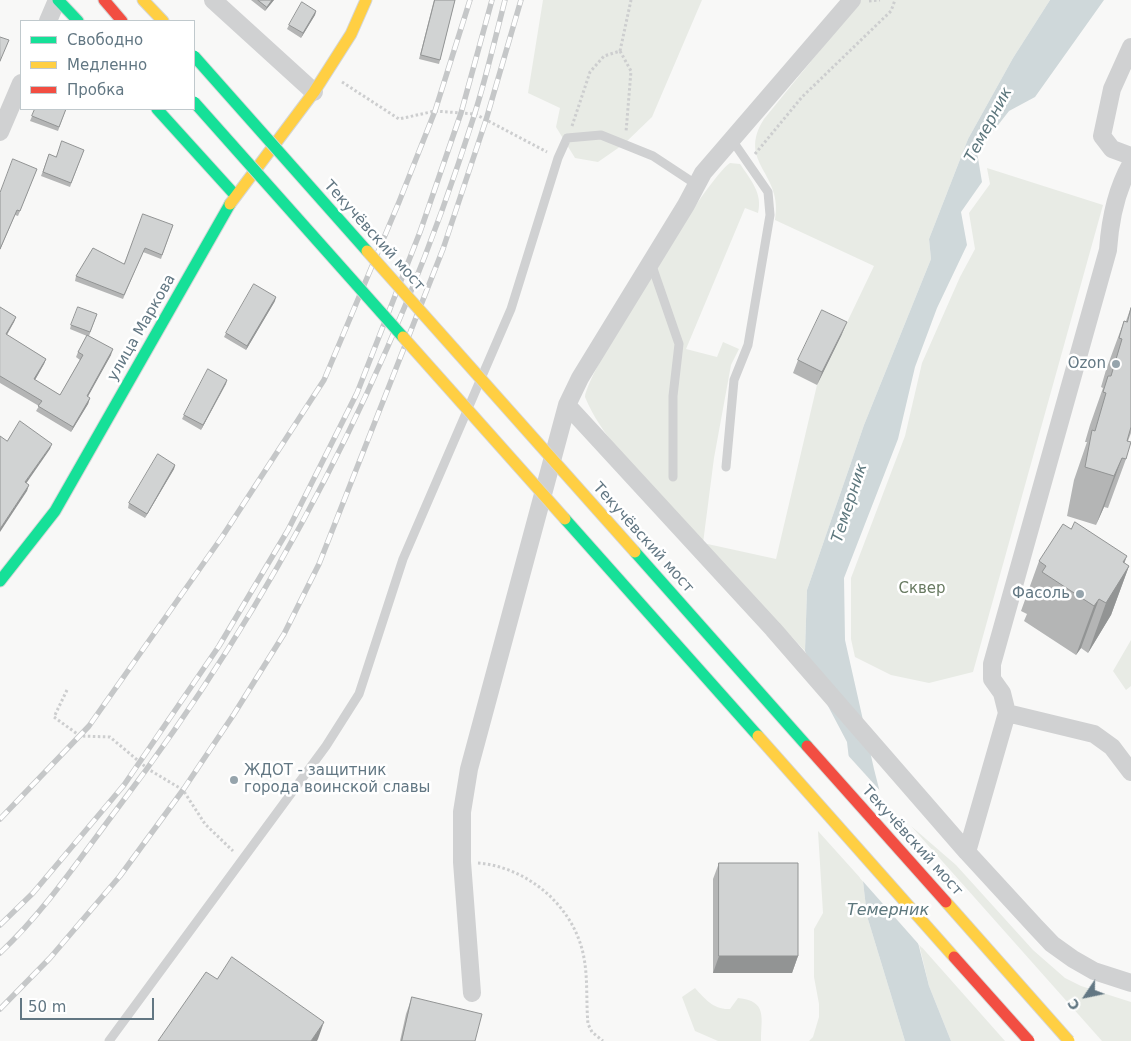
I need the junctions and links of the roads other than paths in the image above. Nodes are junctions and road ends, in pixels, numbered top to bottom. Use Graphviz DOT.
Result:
graph roads {
  1 [pos="58,0"];
  2 [pos="104,0"];
  3 [pos="143,0"];
  4 [pos="213,0"];
  5 [pos="366,0"];
  6 [pos="852,0"];
  7 [pos="48,20"];
  8 [pos="77,20"];
  9 [pos="121,20"];
  10 [pos="162,20"];
  11 [pos="1131,47"];
  12 [pos="195,57"];
  13 [pos="20,85"];
  14 [pos="314,92"];
  15 [pos="195,103"];
  16 [pos="158,110"];
  17 [pos="0,132"];
  18 [pos="732,140"];
  19 [pos="1131,156"];
  20 [pos="1131,164"];
  21 [pos="696,185"];
  22 [pos="235,195"];
  23 [pos="651,262"];
  24 [pos="567,405"];
  25 [pos="726,467"];
  26 [pos="673,477"];
  27 [pos="0,581"];
  28 [pos="1006,713"];
  29 [pos="1131,772"];
  30 [pos="967,852"];
  31 [pos="1131,984"];
  32 [pos="472,993"];
  33 [pos="109,1041"];
  34 [pos="1029,1041"];
  35 [pos="1069,1041"];
  1 -- 7 [label="street"];
  1 -- 8 [label="main road"];
  2 -- 9 [label="main road"];
  3 -- 10 [label="main road"];
  4 -- 14 [label="street"];
  5 -- 14 [label="main road, улица Маркова"];
  6 -- 18 [label="street"];
  11 -- 19 [label="street"];
  12 -- 35 [label="main road, Текучёвский мост, bridge"];
  13 -- 17 [label="street"];
  14 -- 22 [label="main road, улица Маркова"];
  15 -- 34 [label="main road, bridge"];
  16 -- 22 [label="main road"];
  18 -- 21 [label="street"];
  18 -- 25 [label="lane"];
  20 -- 28 [label="street"];
  21 -- 23 [label="street"];
  21 -- 33 [label="lane"];
  22 -- 27 [label="main road, улица Маркова"];
  23 -- 24 [label="street"];
  23 -- 26 [label="lane"];
  24 -- 30 [label="street"];
  24 -- 32 [label="street"];
  28 -- 29 [label="street"];
  28 -- 30 [label="street"];
  30 -- 31 [label="street"];
}
